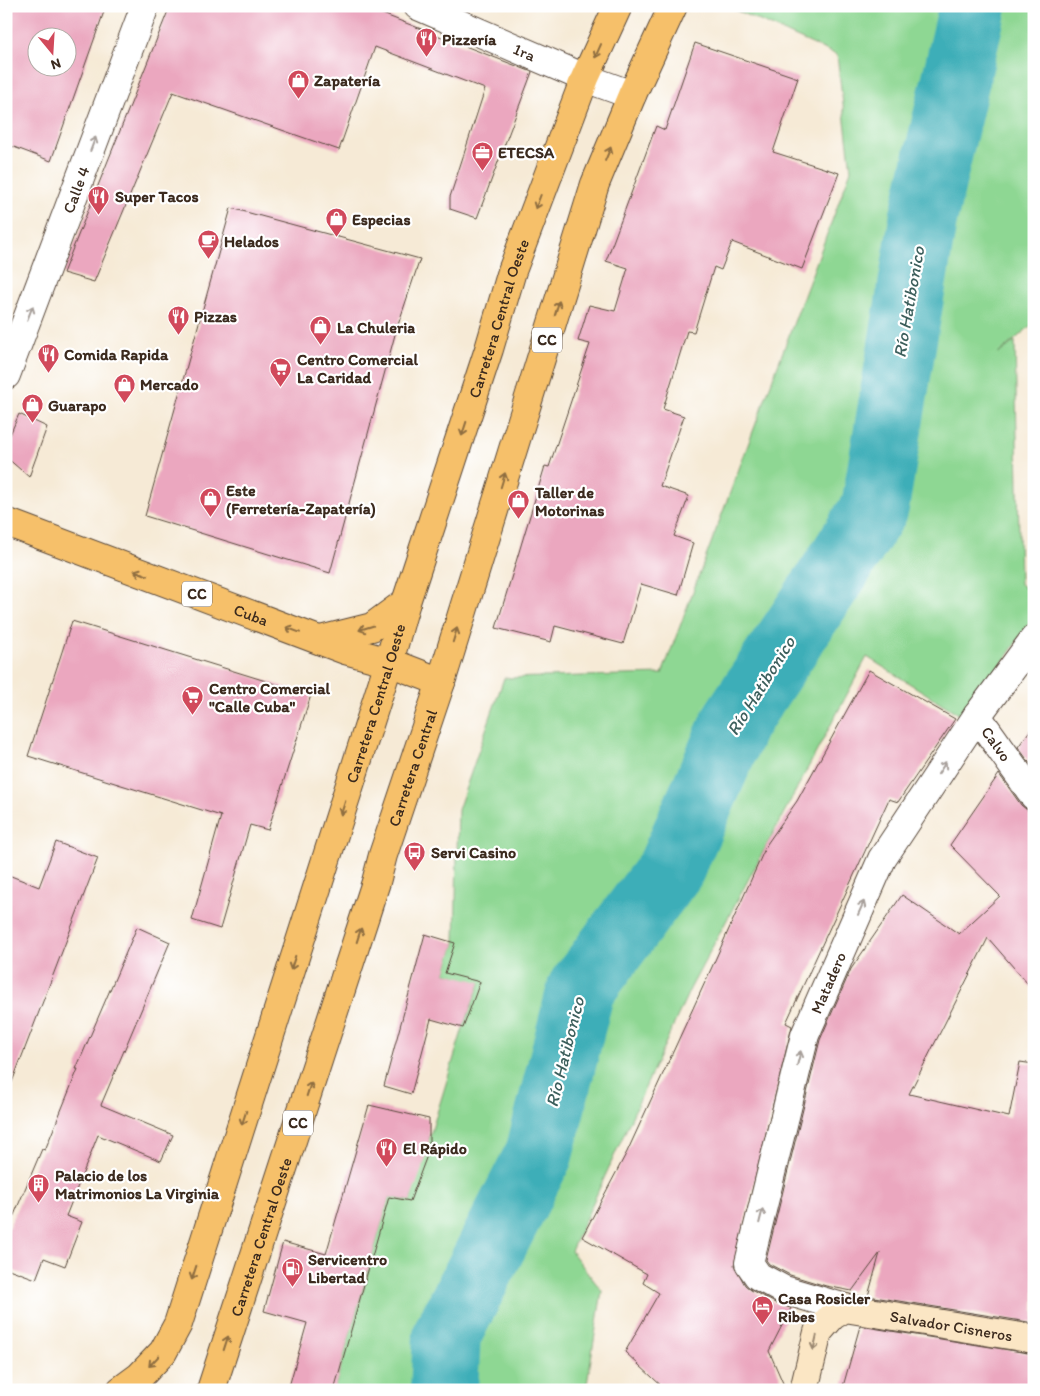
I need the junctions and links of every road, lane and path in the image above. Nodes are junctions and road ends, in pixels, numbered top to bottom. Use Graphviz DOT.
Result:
graph roads {
  1 [pos="145,6"];
  2 [pos="418,6"];
  3 [pos="618,6"];
  4 [pos="673,6"];
  5 [pos="586,78"];
  6 [pos="632,95"];
  7 [pos="6,375"];
  8 [pos="6,522"];
  9 [pos="406,602"];
  10 [pos="1034,639"];
  11 [pos="320,640"];
  12 [pos="389,662"];
  13 [pos="441,682"];
  14 [pos="976,716"];
  15 [pos="1034,796"];
  16 [pos="383,855"];
  17 [pos="844,1308"];
  18 [pos="1034,1339"];
  19 [pos="806,1388"];
  20 [pos="121,1390"];
  21 [pos="210,1390"];
  7 -- 1 [label="street, Calle 4, one-way"];
  2 -- 5 [label="street, 1ra"];
  3 -- 5 [label="main road, Carretera Central Oeste, one-way"];
  4 -- 6 [label="main road, CC"];
  5 -- 6 [label="street, 1ra"];
  5 -- 9 [label="main road, Carretera Central Oeste, one-way"];
  13 -- 6 [label="main road, CC, one-way"];
  11 -- 8 [label="main road, Cuba / CC, one-way"];
  9 -- 11 [label="main road, one-way"];
  9 -- 12 [label="main road, Carretera Central Oeste"];
  10 -- 14 [label="street, Matadero"];
  11 -- 12 [label="main road, Cuba / CC"];
  12 -- 13 [label="main road, Cuba"];
  12 -- 20 [label="main road, Carretera Central Oeste, one-way"];
  13 -- 16 [label="main road, Carretera Central / CC"];
  14 -- 15 [label="street, Calvo"];
  17 -- 14 [label="street, Matadero, one-way"];
  21 -- 16 [label="main road, Carretera Central Oeste / CC, one-way"];
  17 -- 18 [label="main road, Salvador Cisneros"];
  17 -- 19 [label="main road, one-way"];
}
